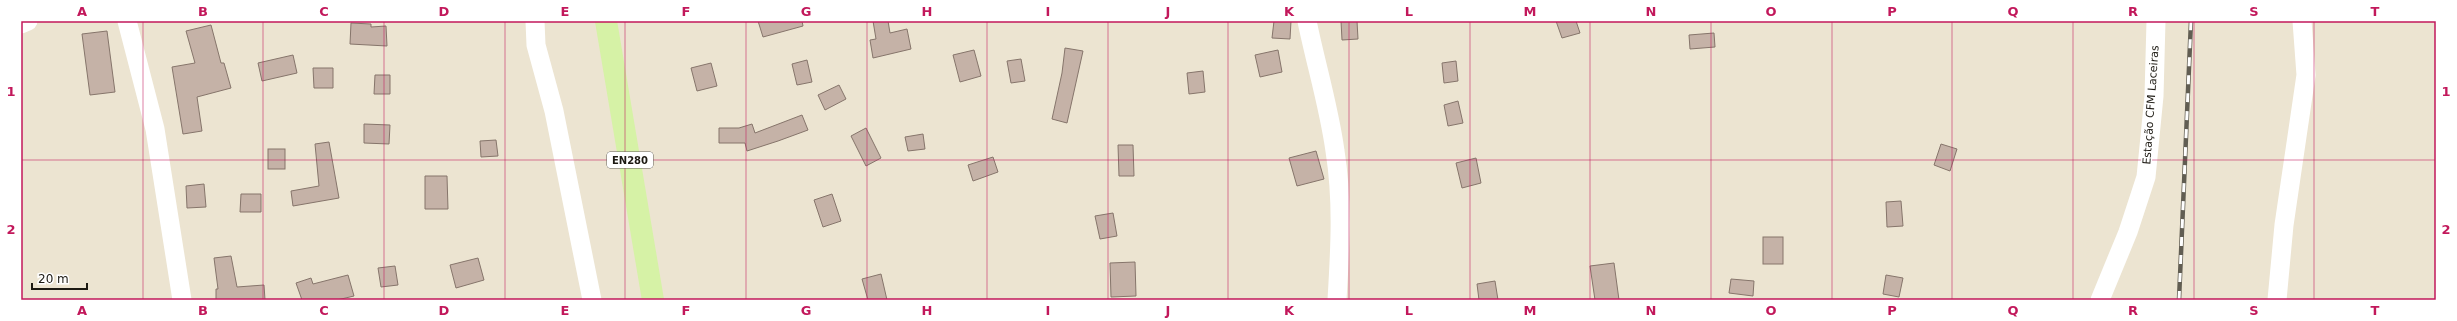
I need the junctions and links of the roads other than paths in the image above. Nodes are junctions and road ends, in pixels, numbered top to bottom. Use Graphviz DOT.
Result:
graph roads {
  1 [pos="28,21"];
  2 [pos="127,21"];
  3 [pos="535,21"];
  4 [pos="606,21"];
  5 [pos="1306,21"];
  6 [pos="2156,21"];
  7 [pos="2302,21"];
  8 [pos="21,24"];
  9 [pos="182,300"];
  10 [pos="592,300"];
  11 [pos="653,300"];
  12 [pos="1337,300"];
  13 [pos="2100,300"];
  14 [pos="2277,300"];
  1 -- 8 [label="street"];
  2 -- 9 [label="street"];
  3 -- 10 [label="street"];
  4 -- 11 [label="main road, EN280"];
  5 -- 12 [label="street"];
  6 -- 13 [label="street, Estação CFM Laceiras"];
  7 -- 14 [label="street"];
}
